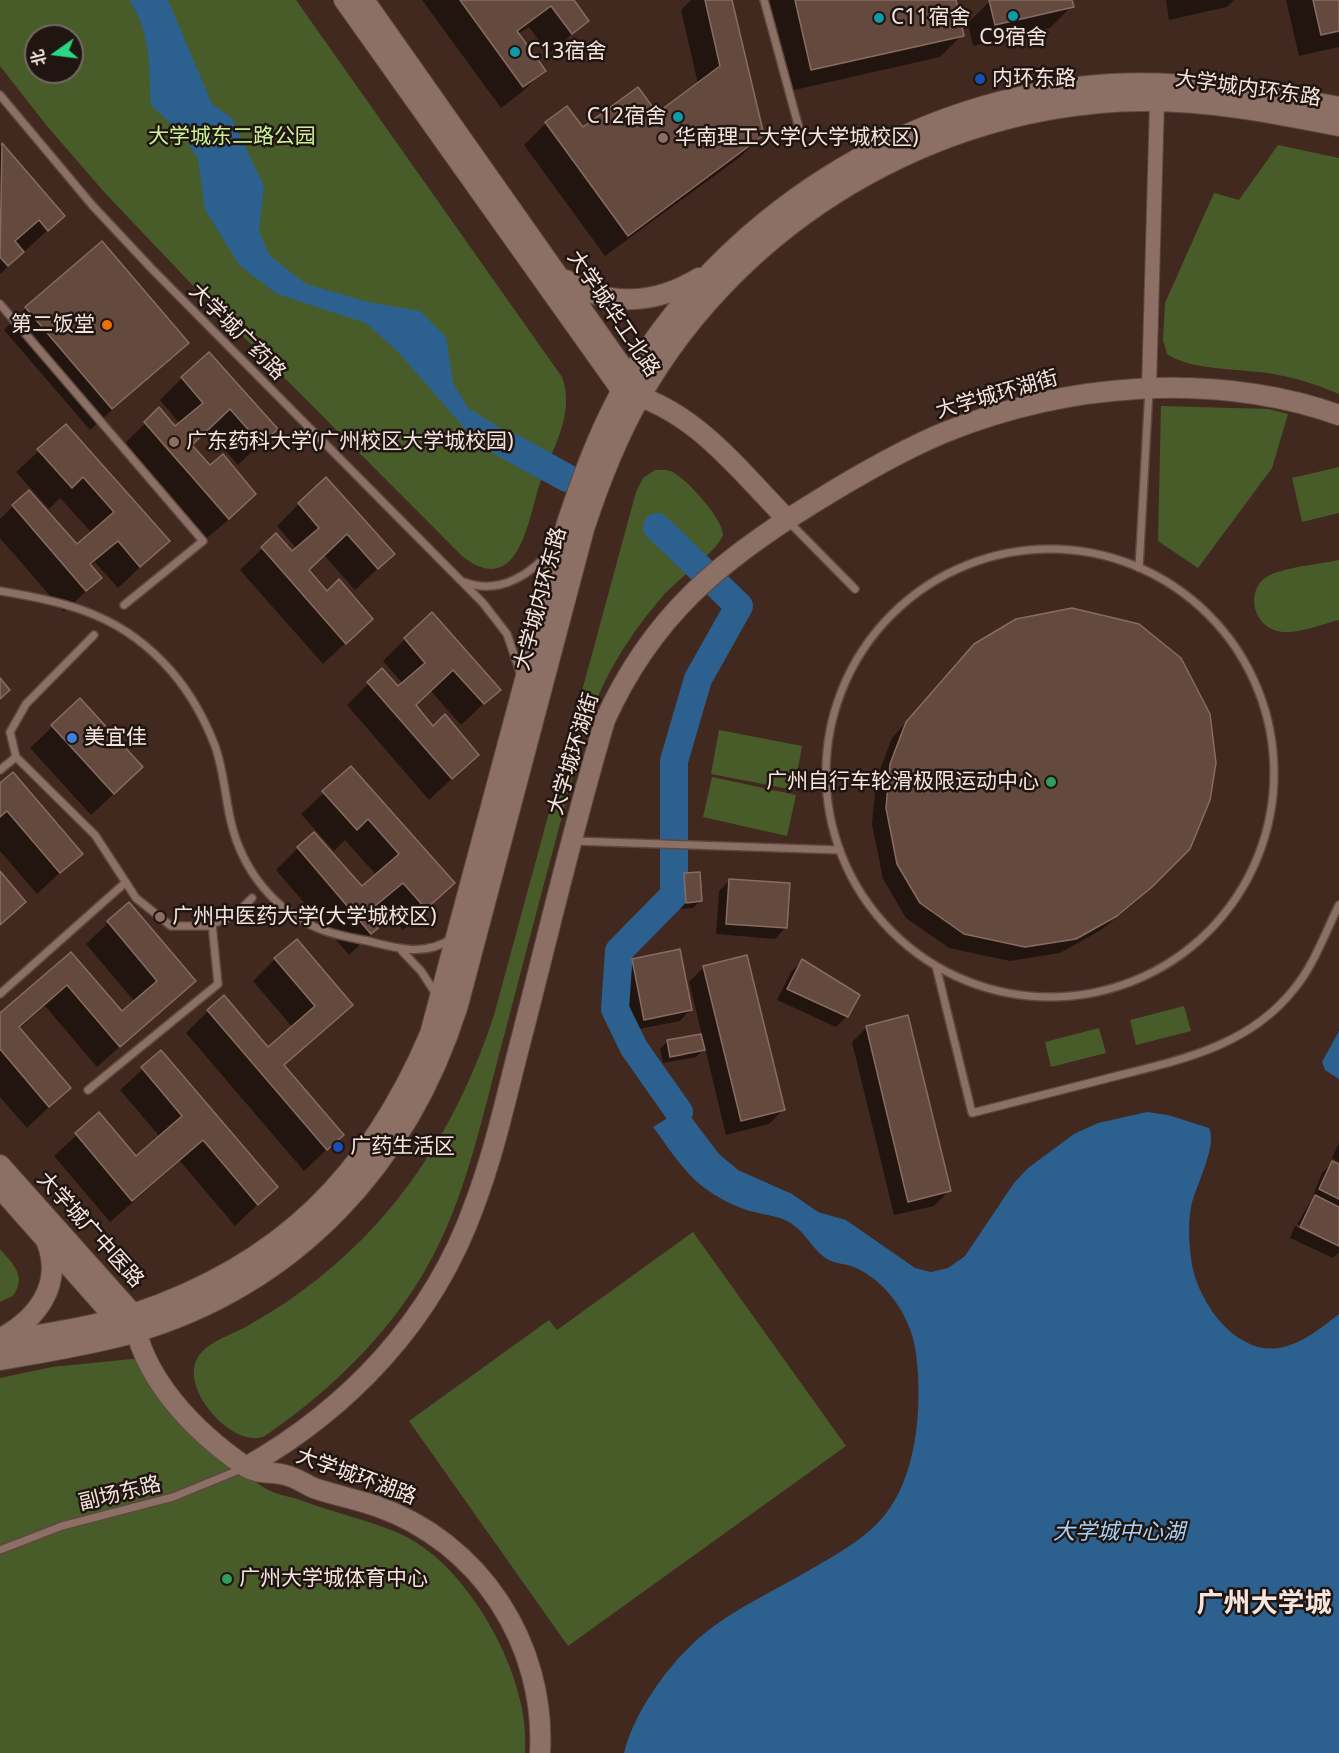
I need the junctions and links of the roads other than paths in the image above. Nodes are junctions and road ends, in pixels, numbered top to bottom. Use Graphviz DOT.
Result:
graph roads {
  1 [pos="344,0"];
  2 [pos="364,0"];
  3 [pos="764,0"];
  4 [pos="0,95"];
  5 [pos="1157,101"];
  6 [pos="1339,107"];
  7 [pos="1339,126"];
  8 [pos="799,128"];
  9 [pos="714,268"];
  10 [pos="559,275"];
  11 [pos="0,304"];
  12 [pos="631,388"];
  13 [pos="1149,388"];
  14 [pos="1339,415"];
  15 [pos="786,519"];
  16 [pos="565,532"];
  17 [pos="1139,567"];
  18 [pos="462,581"];
  19 [pos="855,589"];
  20 [pos="0,591"];
  21 [pos="124,605"];
  22 [pos="94,635"];
  23 [pos="523,692"];
  24 [pos="16,757"];
  25 [pos="0,770"];
  26 [pos="572,841"];
  27 [pos="840,849"];
  28 [pos="126,882"];
  29 [pos="252,898"];
  30 [pos="1339,905"];
  31 [pos="212,924"];
  32 [pos="460,931"];
  33 [pos="400,950"];
  34 [pos="936,966"];
  35 [pos="0,994"];
  36 [pos="439,1006"];
  37 [pos="88,1090"];
  38 [pos="0,1165"];
  39 [pos="0,1188"];
  40 [pos="46,1240"];
  41 [pos="128,1322"];
  42 [pos="0,1340"];
  43 [pos="0,1360"];
  44 [pos="251,1470"];
  45 [pos="0,1550"];
  46 [pos="540,1753"];
  1 -- 12 [label="main road, 大学城华工北路"];
  2 -- 10 [label="main road, 大学城华工北路"];
  3 -- 8 [label="lane"];
  4 -- 18 [label="lane, 大学城广药路"];
  5 -- 7 [label="main road, 大学城内环东路"];
  5 -- 12 [label="main road, 大学城内环东路"];
  5 -- 13 [label="street"];
  6 -- 9 [label="main road, 大学城内环东路"];
  9 -- 10 [label="main road"];
  9 -- 12 [label="main road, 大学城内环东路"];
  10 -- 12 [label="main road, 大学城华工北路"];
  11 -- 21 [label="lane"];
  12 -- 15 [label="main road"];
  12 -- 16 [label="main road, 大学城内环东路"];
  12 -- 41 [label="main road, 大学城内环东路"];
  13 -- 14 [label="main road, 大学城环湖街"];
  13 -- 15 [label="main road, 大学城环湖街"];
  13 -- 17 [label="lane"];
  15 -- 19 [label="lane"];
  15 -- 26 [label="main road, 大学城环湖街"];
  16 -- 18 [label="lane"];
  16 -- 23 [label="main road, 大学城内环东路"];
  17 -- 27 [label="lane"];
  17 -- 34 [label="lane"];
  18 -- 23 [label="lane, 大学城广药路"];
  20 -- 33 [label="lane"];
  22 -- 24 [label="lane"];
  23 -- 32 [label="main road, 大学城内环东路"];
  24 -- 25 [label="lane"];
  24 -- 28 [label="lane"];
  26 -- 27 [label="lane"];
  26 -- 44 [label="main road, 大学城环湖街"];
  27 -- 34 [label="lane"];
  28 -- 31 [label="lane"];
  28 -- 35 [label="lane"];
  29 -- 31 [label="lane"];
  30 -- 34 [label="lane"];
  31 -- 37 [label="lane"];
  32 -- 33 [label="lane"];
  32 -- 36 [label="main road, 大学城内环东路"];
  33 -- 36 [label="lane"];
  36 -- 41 [label="main road, 大学城内环东路"];
  38 -- 41 [label="main road, 大学城广中医路"];
  39 -- 40 [label="main road, 大学城广中医路"];
  40 -- 41 [label="main road, 大学城广中医路"];
  40 -- 42 [label="main road"];
  41 -- 42 [label="main road, 大学城内环东路"];
  41 -- 43 [label="main road, 大学城内环东路"];
  41 -- 44 [label="main road, 大学城广中医路"];
  44 -- 45 [label="lane, 副场东路"];
  44 -- 46 [label="main road, 大学城环湖路"];
}
